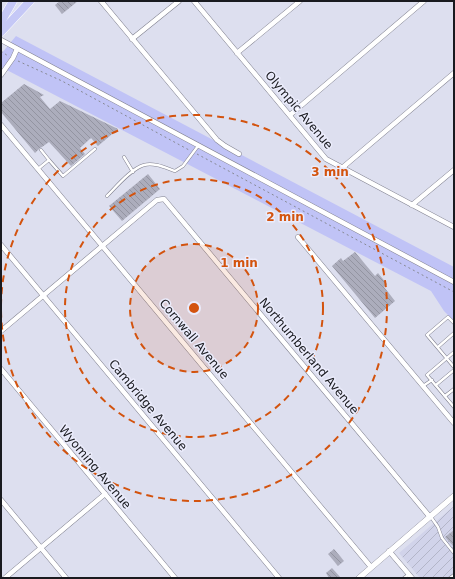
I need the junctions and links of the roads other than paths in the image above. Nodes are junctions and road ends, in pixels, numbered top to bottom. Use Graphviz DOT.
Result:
graph roads {
  1 [pos="13,1"];
  2 [pos="30,1"];
  3 [pos="101,1"];
  4 [pos="178,1"];
  5 [pos="194,1"];
  6 [pos="300,1"];
  7 [pos="424,1"];
  8 [pos="2,25"];
  9 [pos="132,39"];
  10 [pos="1,40"];
  11 [pos="17,49"];
  12 [pos="237,53"];
  13 [pos="454,73"];
  14 [pos="1,75"];
  15 [pos="290,115"];
  16 [pos="1,125"];
  17 [pos="199,145"];
  18 [pos="95,149"];
  19 [pos="42,150"];
  20 [pos="240,154"];
  21 [pos="124,157"];
  22 [pos="49,160"];
  23 [pos="342,168"];
  24 [pos="38,169"];
  25 [pos="454,170"];
  26 [pos="133,172"];
  27 [pos="107,196"];
  28 [pos="412,205"];
  29 [pos="454,227"];
  30 [pos="298,237"];
  31 [pos="1,245"];
  32 [pos="103,246"];
  33 [pos="454,282"];
  34 [pos="44,296"];
  35 [pos="454,323"];
  36 [pos="1,331"];
  37 [pos="454,333"];
  38 [pos="438,347"];
  39 [pos="454,352"];
  40 [pos="447,358"];
  41 [pos="454,367"];
  42 [pos="1,370"];
  43 [pos="454,370"];
  44 [pos="432,380"];
  45 [pos="436,385"];
  46 [pos="423,386"];
  47 [pos="454,389"];
  48 [pos="445,396"];
  49 [pos="454,406"];
  50 [pos="454,423"];
  51 [pos="105,494"];
  52 [pos="454,496"];
  53 [pos="1,500"];
  54 [pos="430,517"];
  55 [pos="41,548"];
  56 [pos="389,552"];
  57 [pos="454,553"];
  58 [pos="371,567"];
  59 [pos="454,575"];
  60 [pos="410,576"];
  61 [pos="5,578"];
  62 [pos="66,578"];
  63 [pos="174,578"];
  64 [pos="279,578"];
  65 [pos="359,578"];
  66 [pos="404,578"];
  67 [pos="450,578"];
  1 -- 8 [label="highway"];
  2 -- 8 [label="highway"];
  3 -- 9 [label="street"];
  4 -- 9 [label="street"];
  5 -- 12 [label="street, Olympic Avenue"];
  6 -- 12 [label="street"];
  7 -- 15 [label="street"];
  9 -- 20 [label="street"];
  10 -- 11 [label="street"];
  11 -- 14 [label="street"];
  11 -- 17 [label="street"];
  12 -- 15 [label="street, Olympic Avenue"];
  13 -- 23 [label="street"];
  15 -- 23 [label="street, Olympic Avenue"];
  16 -- 24 [label="street, Cornwall Avenue"];
  17 -- 26 [label="lane"];
  17 -- 33 [label="street"];
  18 -- 22 [label="lane"];
  19 -- 22 [label="lane"];
  21 -- 26 [label="lane"];
  22 -- 24 [label="lane"];
  23 -- 28 [label="street, Olympic Avenue"];
  24 -- 32 [label="street, Cornwall Avenue"];
  25 -- 28 [label="street"];
  26 -- 27 [label="lane"];
  28 -- 29 [label="street, Olympic Avenue"];
  30 -- 46 [label="street"];
  31 -- 34 [label="street, Cambridge Avenue"];
  32 -- 34 [label="street, Northumberland Avenue"];
  32 -- 54 [label="street, Northumberland Avenue"];
  32 -- 58 [label="street, Cornwall Avenue"];
  34 -- 36 [label="street, Northumberland Avenue"];
  34 -- 64 [label="street, Cambridge Avenue"];
  35 -- 38 [label="lane"];
  37 -- 38 [label="lane"];
  38 -- 40 [label="lane"];
  39 -- 40 [label="lane"];
  40 -- 41 [label="lane"];
  40 -- 44 [label="lane"];
  42 -- 51 [label="street, Wyoming Avenue"];
  43 -- 45 [label="lane"];
  44 -- 45 [label="lane"];
  44 -- 46 [label="lane"];
  45 -- 48 [label="lane"];
  46 -- 50 [label="street"];
  47 -- 48 [label="lane"];
  48 -- 49 [label="lane"];
  51 -- 55 [label="street"];
  51 -- 63 [label="street, Wyoming Avenue"];
  52 -- 54 [label="street"];
  53 -- 55 [label="street"];
  54 -- 56 [label="street"];
  54 -- 57 [label="lane"];
  55 -- 61 [label="street"];
  55 -- 62 [label="street"];
  56 -- 58 [label="street"];
  56 -- 60 [label="street"];
  58 -- 65 [label="street"];
  59 -- 67 [label="lane"];
  60 -- 66 [label="lane"];
}
